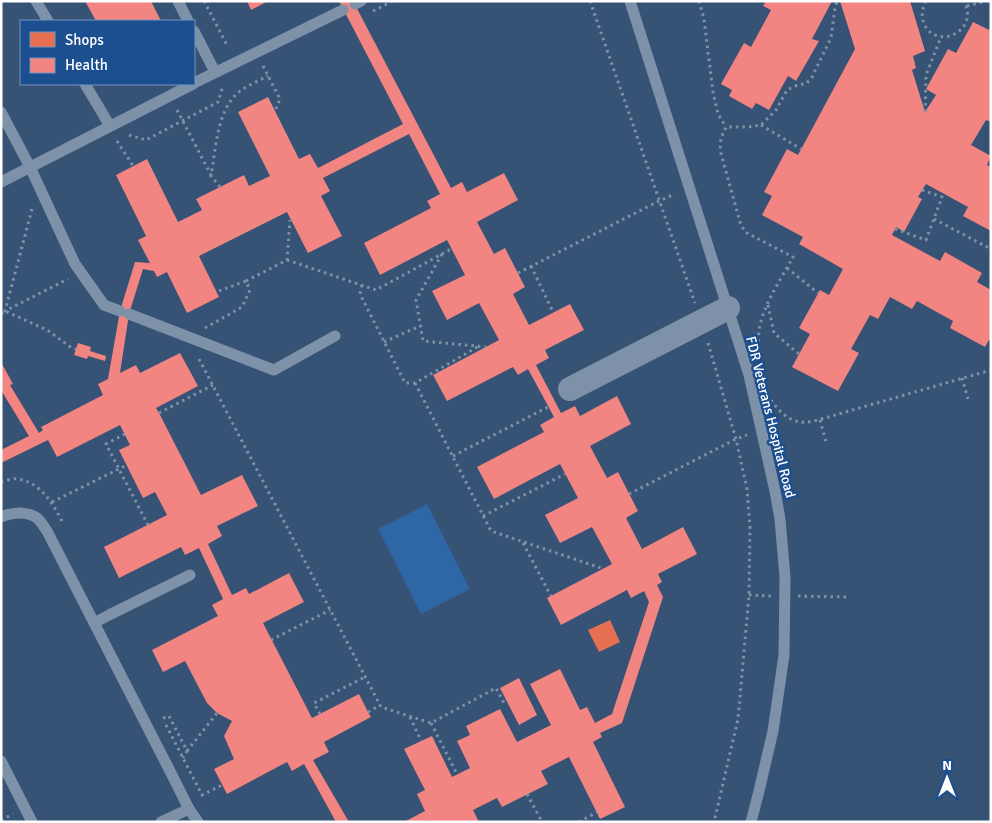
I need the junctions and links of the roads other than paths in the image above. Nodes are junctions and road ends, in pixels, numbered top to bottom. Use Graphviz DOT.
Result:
graph roads {
  1 [pos="36,1"];
  2 [pos="178,1"];
  3 [pos="630,1"];
  4 [pos="343,10"];
  5 [pos="47,20"];
  6 [pos="188,20"];
  7 [pos="195,33"];
  8 [pos="216,72"];
  9 [pos="195,83"];
  10 [pos="86,85"];
  11 [pos="191,85"];
  12 [pos="1,112"];
  13 [pos="110,126"];
  14 [pos="30,167"];
  15 [pos="1,182"];
  16 [pos="728,308"];
  17 [pos="335,336"];
  18 [pos="570,390"];
  19 [pos="1,517"];
  20 [pos="190,576"];
  21 [pos="94,623"];
  22 [pos="1,761"];
  23 [pos="190,809"];
  24 [pos="32,822"];
  25 [pos="162,822"];
  26 [pos="198,822"];
  27 [pos="750,822"];
  1 -- 5 [label="lane"];
  2 -- 6 [label="lane"];
  3 -- 16 [label="lane, FDR Veterans Hospital Road"];
  4 -- 8 [label="lane"];
  7 -- 8 [label="lane"];
  8 -- 9 [label="lane"];
  10 -- 13 [label="lane"];
  11 -- 13 [label="lane"];
  12 -- 14 [label="lane"];
  13 -- 14 [label="lane"];
  14 -- 15 [label="lane"];
  14 -- 17 [label="lane"];
  16 -- 18 [label="street"];
  16 -- 27 [label="lane, FDR Veterans Hospital Road"];
  19 -- 21 [label="lane"];
  20 -- 21 [label="lane"];
  21 -- 23 [label="lane"];
  22 -- 24 [label="lane"];
  23 -- 25 [label="lane"];
  23 -- 26 [label="lane"];
}
